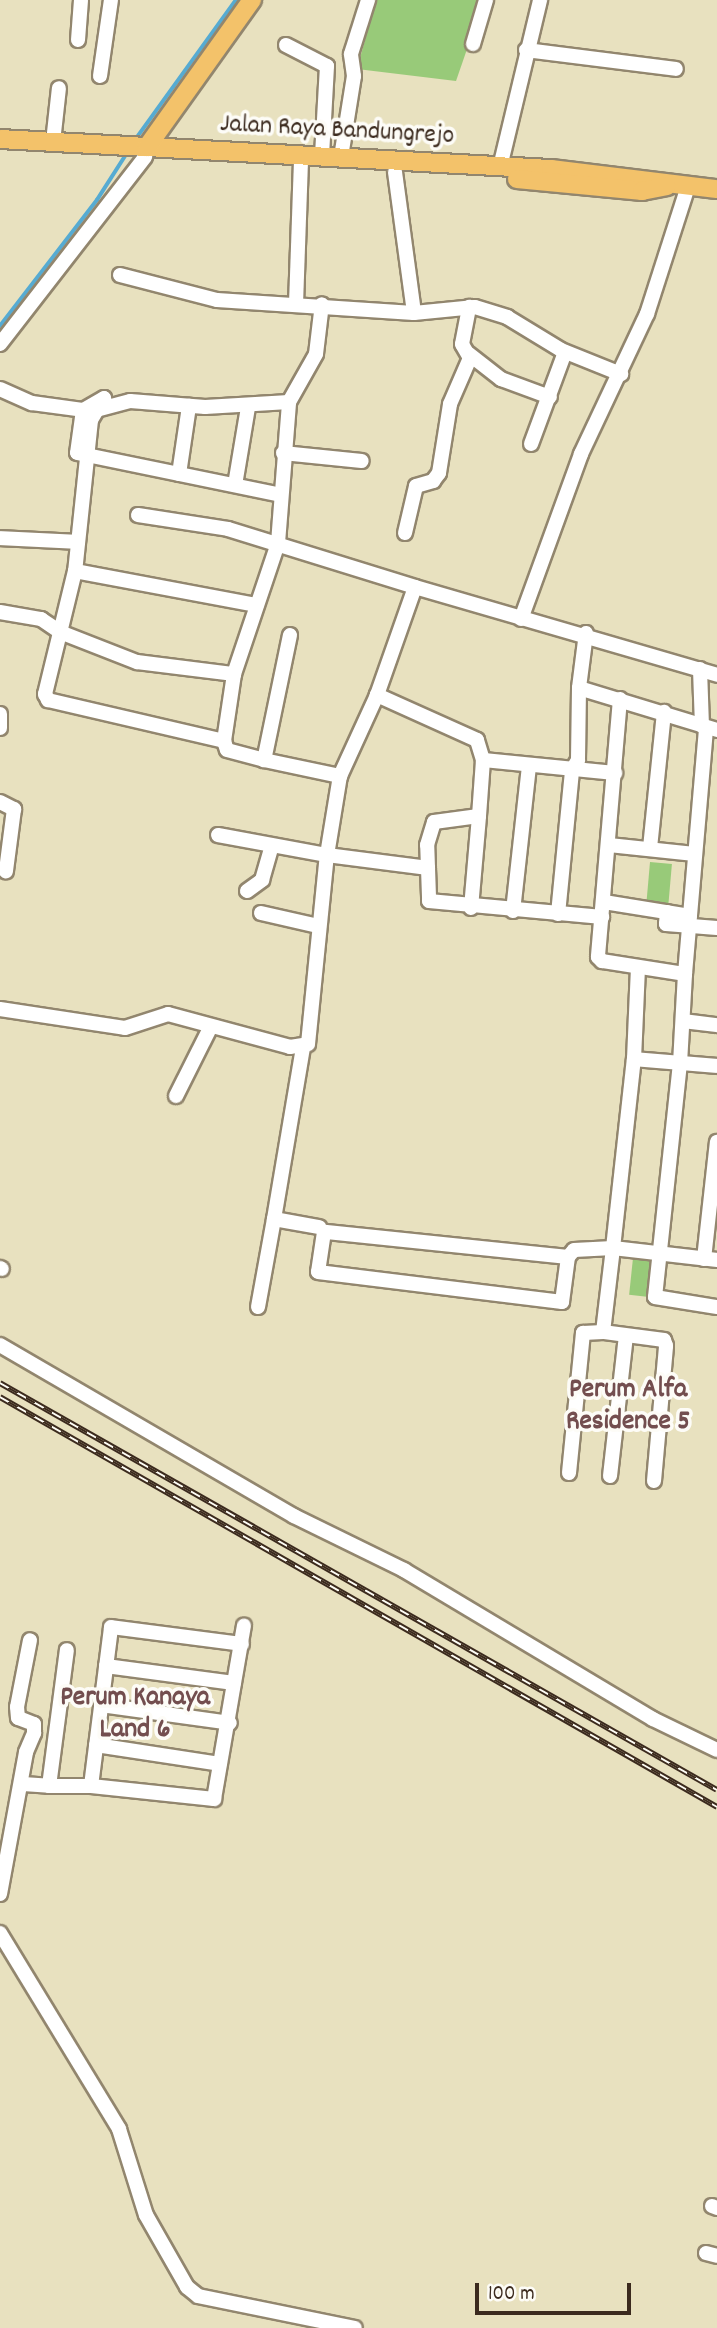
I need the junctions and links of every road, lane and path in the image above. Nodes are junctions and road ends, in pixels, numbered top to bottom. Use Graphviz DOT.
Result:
graph roads {
  1 [pos="81,0"];
  2 [pos="111,0"];
  3 [pos="252,0"];
  4 [pos="368,0"];
  5 [pos="486,0"];
  6 [pos="540,0"];
  7 [pos="78,40"];
  8 [pos="473,44"];
  9 [pos="286,46"];
  10 [pos="526,50"];
  11 [pos="676,69"];
  12 [pos="100,76"];
  13 [pos="59,88"];
  14 [pos="0,139"];
  15 [pos="53,142"];
  16 [pos="0,148"];
  17 [pos="117,150"];
  18 [pos="142,151"];
  19 [pos="321,156"];
  20 [pos="341,157"];
  21 [pos="295,160"];
  22 [pos="500,167"];
  23 [pos="395,172"];
  24 [pos="679,186"];
  25 [pos="717,189"];
  26 [pos="120,275"];
  27 [pos="296,304"];
  28 [pos="322,304"];
  29 [pos="469,307"];
  30 [pos="414,313"];
  31 [pos="0,344"];
  32 [pos="565,352"];
  33 [pos="469,354"];
  34 [pos="621,374"];
  35 [pos="0,389"];
  36 [pos="550,397"];
  37 [pos="289,402"];
  38 [pos="106,406"];
  39 [pos="189,406"];
  40 [pos="248,407"];
  41 [pos="83,410"];
  42 [pos="531,444"];
  43 [pos="283,453"];
  44 [pos="90,454"];
  45 [pos="362,461"];
  46 [pos="179,474"];
  47 [pos="234,485"];
  48 [pos="281,495"];
  49 [pos="138,515"];
  50 [pos="405,533"];
  51 [pos="0,538"];
  52 [pos="78,542"];
  53 [pos="278,543"];
  54 [pos="75,571"];
  55 [pos="415,587"];
  56 [pos="257,604"];
  57 [pos="0,612"];
  58 [pos="521,619"];
  59 [pos="60,632"];
  60 [pos="586,633"];
  61 [pos="290,635"];
  62 [pos="700,669"];
  63 [pos="234,674"];
  64 [pos="717,674"];
  65 [pos="579,688"];
  66 [pos="377,695"];
  67 [pos="620,699"];
  68 [pos="664,712"];
  69 [pos="0,714"];
  70 [pos="0,728"];
  71 [pos="708,728"];
  72 [pos="224,740"];
  73 [pos="264,760"];
  74 [pos="483,760"];
  75 [pos="529,766"];
  76 [pos="572,770"];
  77 [pos="615,774"];
  78 [pos="340,776"];
  79 [pos="0,802"];
  80 [pos="479,816"];
  81 [pos="218,835"];
  82 [pos="272,845"];
  83 [pos="609,845"];
  84 [pos="650,848"];
  85 [pos="695,854"];
  86 [pos="327,855"];
  87 [pos="428,868"];
  88 [pos="6,871"];
  89 [pos="247,891"];
  90 [pos="604,902"];
  91 [pos="471,908"];
  92 [pos="513,911"];
  93 [pos="261,913"];
  94 [pos="558,914"];
  95 [pos="602,918"];
  96 [pos="689,921"];
  97 [pos="318,926"];
  98 [pos="717,928"];
  99 [pos="638,967"];
  100 [pos="684,974"];
  101 [pos="0,1009"];
  102 [pos="683,1021"];
  103 [pos="717,1025"];
  104 [pos="210,1028"];
  105 [pos="303,1047"];
  106 [pos="634,1059"];
  107 [pos="680,1063"];
  108 [pos="717,1066"];
  109 [pos="176,1096"];
  110 [pos="717,1142"];
  111 [pos="274,1219"];
  112 [pos="320,1227"];
  113 [pos="613,1248"];
  114 [pos="661,1256"];
  115 [pos="568,1257"];
  116 [pos="711,1260"];
  117 [pos="258,1307"];
  118 [pos="717,1307"];
  119 [pos="603,1332"];
  120 [pos="626,1336"];
  121 [pos="0,1345"];
  122 [pos="569,1474"];
  123 [pos="610,1476"];
  124 [pos="653,1481"];
  125 [pos="244,1626"];
  126 [pos="30,1640"];
  127 [pos="242,1644"];
  128 [pos="67,1650"];
  129 [pos="106,1666"];
  130 [pos="234,1683"];
  131 [pos="101,1705"];
  132 [pos="230,1723"];
  133 [pos="96,1745"];
  134 [pos="717,1750"];
  135 [pos="220,1764"];
  136 [pos="23,1784"];
  137 [pos="49,1786"];
  138 [pos="91,1786"];
  139 [pos="0,1894"];
  140 [pos="0,1933"];
  141 [pos="355,2328"];
  1 -- 7 [label="street"];
  2 -- 12 [label="street"];
  3 -- 18 [label="main road"];
  4 -- 20 [label="street"];
  5 -- 8 [label="street"];
  6 -- 10 [label="street"];
  9 -- 19 [label="street"];
  10 -- 11 [label="street"];
  10 -- 22 [label="street"];
  13 -- 15 [label="street"];
  14 -- 15 [label="main road, Jalan Raya Bandungrejo"];
  15 -- 17 [label="main road, Jalan Raya Bandungrejo"];
  16 -- 17 [label="main road, Jalan Raya Bandungrejo"];
  17 -- 18 [label="main road, Jalan Raya Bandungrejo"];
  18 -- 21 [label="main road, Jalan Raya Bandungrejo"];
  18 -- 31 [label="street"];
  19 -- 20 [label="main road, Jalan Raya Bandungrejo"];
  19 -- 21 [label="main road, Jalan Raya Bandungrejo"];
  20 -- 22 [label="main road, Jalan Raya Bandungrejo"];
  21 -- 23 [label="main road, Jalan Raya Bandungrejo"];
  21 -- 27 [label="street"];
  22 -- 24 [label="main road, Jalan Raya Bandungrejo"];
  23 -- 24 [label="main road, Jalan Raya Bandungrejo"];
  23 -- 30 [label="street"];
  24 -- 25 [label="main road, Jalan Raya Bandungrejo"];
  24 -- 34 [label="street"];
  26 -- 27 [label="street"];
  27 -- 28 [label="street"];
  28 -- 30 [label="street"];
  28 -- 37 [label="street"];
  29 -- 30 [label="street"];
  29 -- 32 [label="street"];
  29 -- 33 [label="street"];
  32 -- 34 [label="street"];
  32 -- 36 [label="street"];
  33 -- 36 [label="street"];
  33 -- 50 [label="street"];
  34 -- 58 [label="street"];
  35 -- 41 [label="street"];
  36 -- 42 [label="street"];
  37 -- 40 [label="street"];
  37 -- 43 [label="street"];
  38 -- 39 [label="street"];
  38 -- 41 [label="street"];
  38 -- 44 [label="street"];
  39 -- 40 [label="street"];
  39 -- 46 [label="street"];
  40 -- 47 [label="street"];
  41 -- 44 [label="street"];
  43 -- 45 [label="street"];
  43 -- 48 [label="street"];
  44 -- 46 [label="street"];
  44 -- 52 [label="street"];
  46 -- 47 [label="street"];
  47 -- 48 [label="street"];
  48 -- 53 [label="street"];
  49 -- 53 [label="street"];
  51 -- 52 [label="street"];
  52 -- 54 [label="street"];
  53 -- 55 [label="street"];
  53 -- 56 [label="street"];
  54 -- 56 [label="street"];
  54 -- 59 [label="street"];
  55 -- 58 [label="street"];
  55 -- 66 [label="street"];
  56 -- 63 [label="street"];
  57 -- 59 [label="street"];
  58 -- 60 [label="street"];
  59 -- 63 [label="street"];
  59 -- 72 [label="street"];
  60 -- 62 [label="street"];
  60 -- 65 [label="street"];
  61 -- 73 [label="street"];
  62 -- 64 [label="street"];
  62 -- 71 [label="street"];
  63 -- 72 [label="street"];
  65 -- 67 [label="street"];
  65 -- 76 [label="street"];
  66 -- 74 [label="street"];
  66 -- 78 [label="street"];
  67 -- 68 [label="street"];
  67 -- 77 [label="street"];
  68 -- 71 [label="street"];
  68 -- 84 [label="street"];
  69 -- 70 [label="street"];
  71 -- 85 [label="street"];
  72 -- 73 [label="street"];
  73 -- 78 [label="street"];
  74 -- 75 [label="street"];
  74 -- 80 [label="street"];
  75 -- 76 [label="street"];
  75 -- 92 [label="street"];
  76 -- 77 [label="street"];
  76 -- 94 [label="street"];
  77 -- 83 [label="street"];
  78 -- 86 [label="street"];
  79 -- 88 [label="street"];
  80 -- 87 [label="street"];
  80 -- 91 [label="street"];
  81 -- 82 [label="street"];
  82 -- 86 [label="street"];
  82 -- 89 [label="street"];
  83 -- 84 [label="street"];
  83 -- 90 [label="street"];
  84 -- 85 [label="street"];
  85 -- 96 [label="street"];
  86 -- 87 [label="street"];
  86 -- 97 [label="street"];
  87 -- 91 [label="street"];
  90 -- 95 [label="street"];
  90 -- 96 [label="street"];
  91 -- 92 [label="street"];
  92 -- 94 [label="street"];
  93 -- 97 [label="street"];
  94 -- 95 [label="street"];
  95 -- 99 [label="street"];
  96 -- 98 [label="street"];
  96 -- 100 [label="street"];
  97 -- 105 [label="street"];
  99 -- 100 [label="street"];
  99 -- 106 [label="street"];
  100 -- 102 [label="street"];
  101 -- 104 [label="street"];
  102 -- 103 [label="street"];
  102 -- 107 [label="street"];
  104 -- 105 [label="street"];
  104 -- 109 [label="street"];
  105 -- 111 [label="street"];
  106 -- 107 [label="street"];
  106 -- 113 [label="street"];
  107 -- 108 [label="street"];
  107 -- 114 [label="street"];
  110 -- 116 [label="street"];
  111 -- 112 [label="street"];
  111 -- 117 [label="street"];
  113 -- 114 [label="street"];
  113 -- 115 [label="street"];
  113 -- 119 [label="street"];
  114 -- 116 [label="street"];
  114 -- 118 [label="street"];
  115 -- 115 [label="street"];
  119 -- 120 [label="street"];
  119 -- 122 [label="street"];
  120 -- 123 [label="street"];
  120 -- 124 [label="street"];
  121 -- 134 [label="street"];
  125 -- 127 [label="street"];
  126 -- 136 [label="street"];
  127 -- 129 [label="street"];
  127 -- 130 [label="street"];
  128 -- 137 [label="street"];
  129 -- 130 [label="street"];
  129 -- 131 [label="street"];
  130 -- 132 [label="street"];
  131 -- 132 [label="street"];
  131 -- 133 [label="street"];
  132 -- 135 [label="street"];
  133 -- 135 [label="street"];
  133 -- 138 [label="street"];
  135 -- 138 [label="street"];
  136 -- 137 [label="street"];
  136 -- 139 [label="street"];
  137 -- 138 [label="street"];
  140 -- 141 [label="street"];
}
